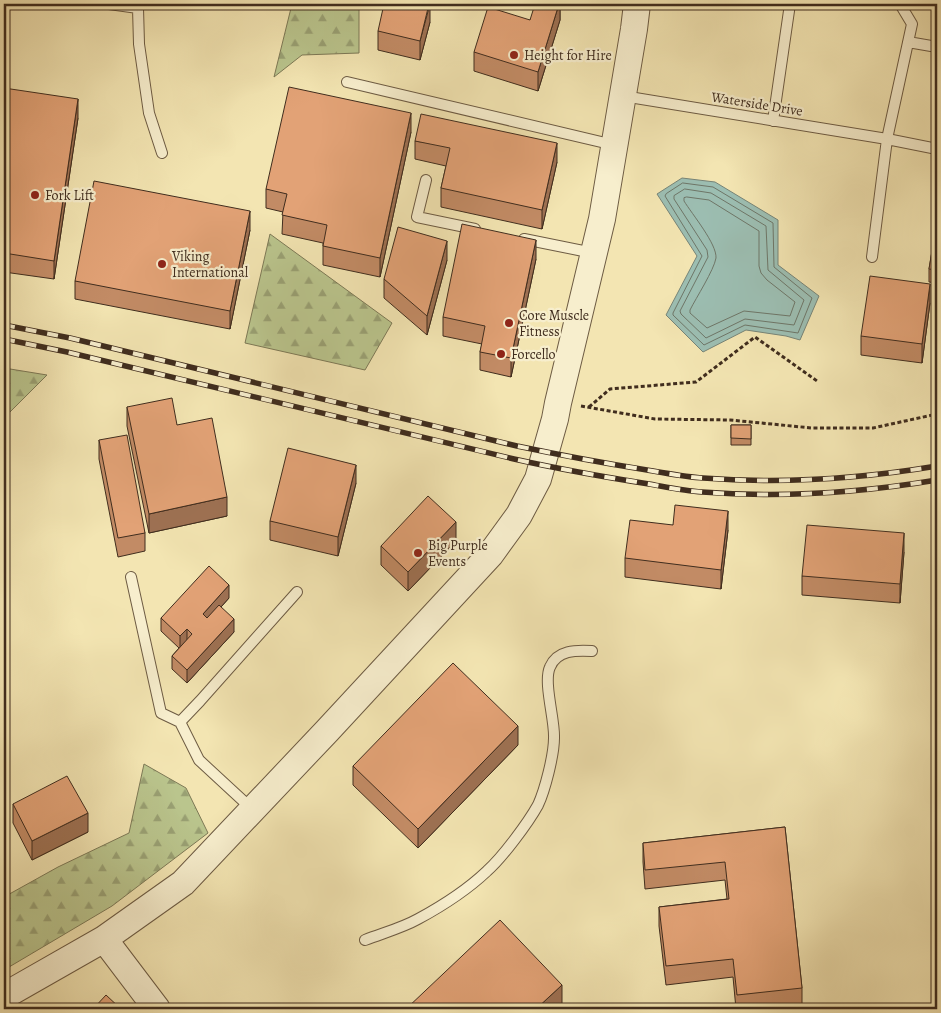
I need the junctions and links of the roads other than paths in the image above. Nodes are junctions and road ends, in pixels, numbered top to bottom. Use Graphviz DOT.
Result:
graph roads {
  1 [pos="109,4"];
  2 [pos="637,4"];
  3 [pos="790,4"];
  4 [pos="900,4"];
  5 [pos="908,42"];
  6 [pos="937,47"];
  7 [pos="347,82"];
  8 [pos="623,96"];
  9 [pos="773,120"];
  10 [pos="888,139"];
  11 [pos="615,146"];
  12 [pos="937,149"];
  13 [pos="162,153"];
  14 [pos="426,180"];
  15 [pos="482,230"];
  16 [pos="510,236"];
  17 [pos="594,254"];
  18 [pos="872,257"];
  19 [pos="131,577"];
  20 [pos="297,592"];
  21 [pos="592,651"];
  22 [pos="180,722"];
  23 [pos="252,808"];
  24 [pos="104,939"];
  25 [pos="365,940"];
  26 [pos="4,996"];
  27 [pos="157,1009"];
  1 -- 13 [label="lane"];
  2 -- 8 [label="street"];
  3 -- 9 [label="lane"];
  4 -- 5 [label="lane"];
  5 -- 6 [label="lane"];
  5 -- 10 [label="lane"];
  7 -- 11 [label="lane"];
  8 -- 9 [label="lane, Waterside Drive"];
  8 -- 11 [label="street"];
  9 -- 10 [label="lane, Waterside Drive"];
  10 -- 12 [label="lane, Waterside Drive"];
  10 -- 18 [label="lane"];
  11 -- 17 [label="street"];
  14 -- 15 [label="lane"];
  16 -- 17 [label="lane"];
  17 -- 23 [label="street"];
  19 -- 22 [label="lane"];
  20 -- 22 [label="lane"];
  21 -- 25 [label="lane"];
  22 -- 23 [label="lane"];
  23 -- 24 [label="street"];
  24 -- 26 [label="street"];
  24 -- 27 [label="street"];
}
